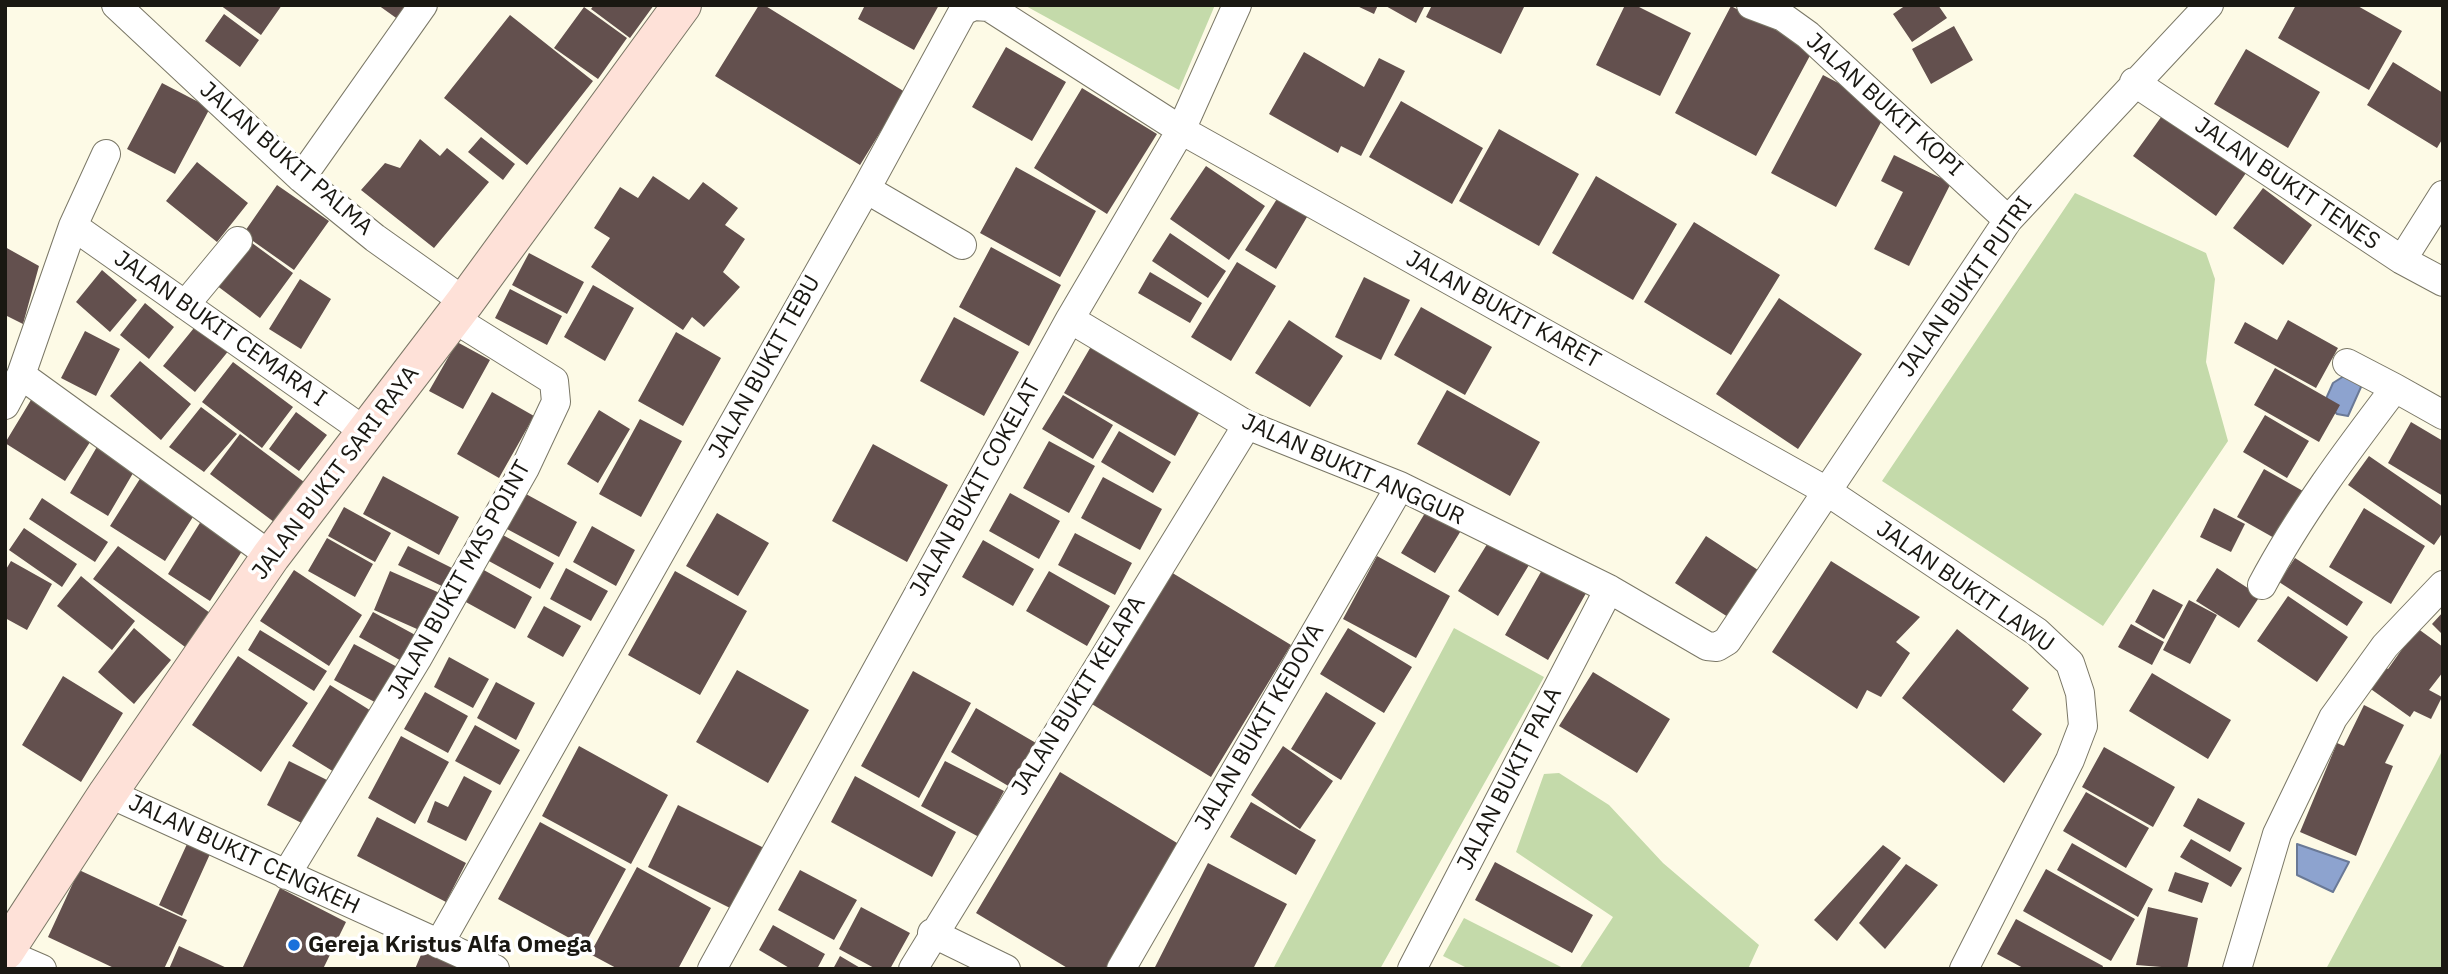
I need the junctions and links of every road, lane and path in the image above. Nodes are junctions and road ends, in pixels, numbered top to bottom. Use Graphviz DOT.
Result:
graph roads {
  1 [pos="423,5"];
  2 [pos="682,5"];
  3 [pos="1237,5"];
  4 [pos="1751,5"];
  5 [pos="2209,5"];
  6 [pos="132,11"];
  7 [pos="2134,82"];
  8 [pos="1181,130"];
  9 [pos="106,154"];
  10 [pos="301,178"];
  11 [pos="866,189"];
  12 [pos="2443,195"];
  13 [pos="2008,220"];
  14 [pos="73,226"];
  15 [pos="237,241"];
  16 [pos="962,245"];
  17 [pos="2402,260"];
  18 [pos="2443,282"];
  19 [pos="185,305"];
  20 [pos="459,310"];
  21 [pos="1070,319"];
  22 [pos="2347,363"];
  23 [pos="21,375"];
  24 [pos="2395,388"];
  25 [pos="5,405"];
  26 [pos="2443,415"];
  27 [pos="1247,425"];
  28 [pos="366,432"];
  29 [pos="1400,486"];
  30 [pos="1825,489"];
  31 [pos="271,556"];
  32 [pos="2262,585"];
  33 [pos="2443,585"];
  34 [pos="1609,589"];
  35 [pos="1717,647"];
  36 [pos="108,793"];
  37 [pos="286,875"];
  38 [pos="932,933"];
  39 [pos="439,944"];
  40 [pos="5,952"];
  41 [pos="42,969"];
  42 [pos="495,969"];
  43 [pos="712,969"];
  44 [pos="913,969"];
  45 [pos="1006,969"];
  46 [pos="1121,969"];
  47 [pos="1412,969"];
  48 [pos="1964,969"];
  49 [pos="2237,969"];
  1 -- 10 [label="street"];
  2 -- 20 [label="street, JALAN BUKIT SARI RAYA"];
  3 -- 8 [label="street, JALAN BUKIT COKELAT"];
  4 -- 13 [label="street, JALAN BUKIT KOPI"];
  5 -- 7 [label="street, JALAN BUKIT PUTRI"];
  6 -- 10 [label="street, JALAN BUKIT PALMA"];
  7 -- 13 [label="street, JALAN BUKIT PUTRI"];
  7 -- 17 [label="street, JALAN BUKIT TENES"];
  8 -- 11 [label="street, JALAN BUKIT TEBU"];
  8 -- 21 [label="street, JALAN BUKIT COKELAT"];
  8 -- 30 [label="street, JALAN BUKIT KARET"];
  9 -- 14 [label="street"];
  10 -- 20 [label="street, JALAN BUKIT PALMA"];
  11 -- 16 [label="street"];
  11 -- 39 [label="street, JALAN BUKIT TEBU"];
  12 -- 17 [label="street"];
  13 -- 30 [label="street, JALAN BUKIT PUTRI"];
  14 -- 19 [label="street, JALAN BUKIT CEMARA I"];
  14 -- 23 [label="street"];
  15 -- 19 [label="street"];
  17 -- 18 [label="street, JALAN BUKIT TENES"];
  19 -- 28 [label="street, JALAN BUKIT CEMARA I"];
  20 -- 28 [label="street, JALAN BUKIT SARI RAYA"];
  20 -- 37 [label="street, JALAN BUKIT MAS POINT"];
  21 -- 27 [label="street, JALAN BUKIT ANGGUR"];
  21 -- 43 [label="street, JALAN BUKIT COKELAT"];
  22 -- 24 [label="street"];
  23 -- 25 [label="street"];
  23 -- 31 [label="street"];
  24 -- 26 [label="street"];
  24 -- 32 [label="street"];
  27 -- 29 [label="street, JALAN BUKIT ANGGUR"];
  27 -- 38 [label="street, JALAN BUKIT KELAPA"];
  28 -- 31 [label="street, JALAN BUKIT SARI RAYA"];
  29 -- 34 [label="street, JALAN BUKIT ANGGUR"];
  29 -- 46 [label="street, JALAN BUKIT KEDOYA"];
  30 -- 35 [label="street, JALAN BUKIT PUTRI"];
  30 -- 48 [label="street, JALAN BUKIT LAWU"];
  31 -- 36 [label="street, JALAN BUKIT SARI RAYA"];
  33 -- 49 [label="street"];
  34 -- 35 [label="street, JALAN BUKIT ANGGUR"];
  34 -- 47 [label="street, JALAN BUKIT PALA"];
  36 -- 37 [label="street, JALAN BUKIT CENGKEH"];
  36 -- 40 [label="street, JALAN BUKIT SARI RAYA"];
  37 -- 39 [label="street, JALAN BUKIT CENGKEH"];
  38 -- 44 [label="street, JALAN BUKIT KELAPA"];
  38 -- 45 [label="street"];
  39 -- 42 [label="street, JALAN BUKIT CENGKEH"];
  40 -- 41 [label="street"];
}
